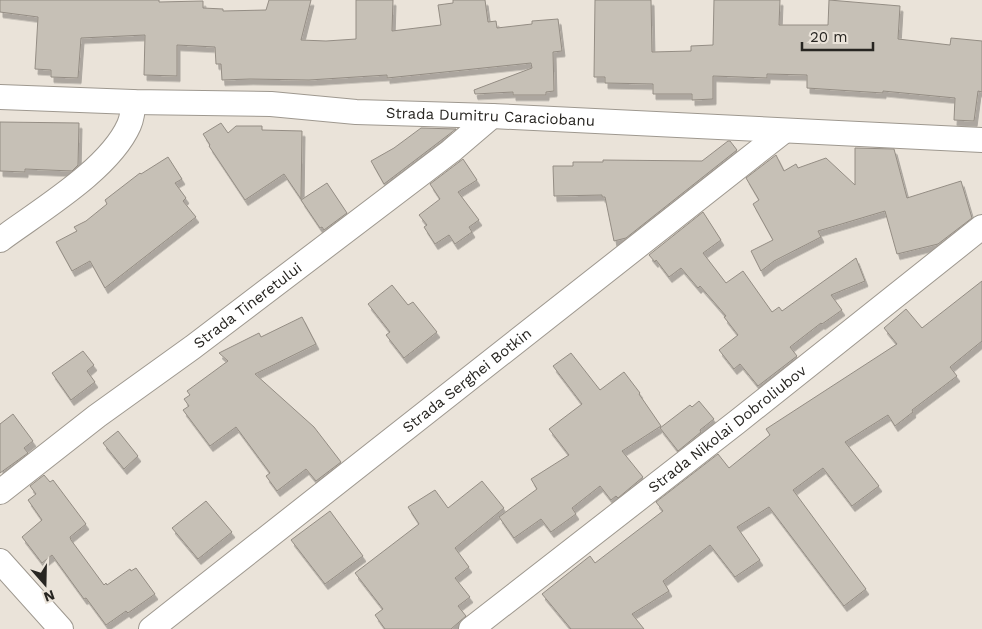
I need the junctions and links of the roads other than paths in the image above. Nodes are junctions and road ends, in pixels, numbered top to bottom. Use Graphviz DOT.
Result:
graph roads {
  1 [pos="0,97"];
  2 [pos="133,102"];
  3 [pos="492,116"];
  4 [pos="784,131"];
  5 [pos="982,140"];
  6 [pos="982,228"];
  7 [pos="0,240"];
  8 [pos="0,492"];
  9 [pos="0,561"];
  10 [pos="61,629"];
  11 [pos="150,629"];
  12 [pos="471,629"];
  1 -- 2 [label="street, Strada Dumitru Caraciobanu"];
  2 -- 3 [label="street, Strada Dumitru Caraciobanu"];
  2 -- 7 [label="street"];
  3 -- 4 [label="street, Strada Dumitru Caraciobanu"];
  3 -- 8 [label="street, Strada Tineretului"];
  4 -- 5 [label="street, Strada Dumitru Caraciobanu"];
  4 -- 11 [label="street, Strada Serghei Botkin"];
  6 -- 12 [label="street, Strada Nikolai Dobroliubov"];
  9 -- 10 [label="street"];
}
